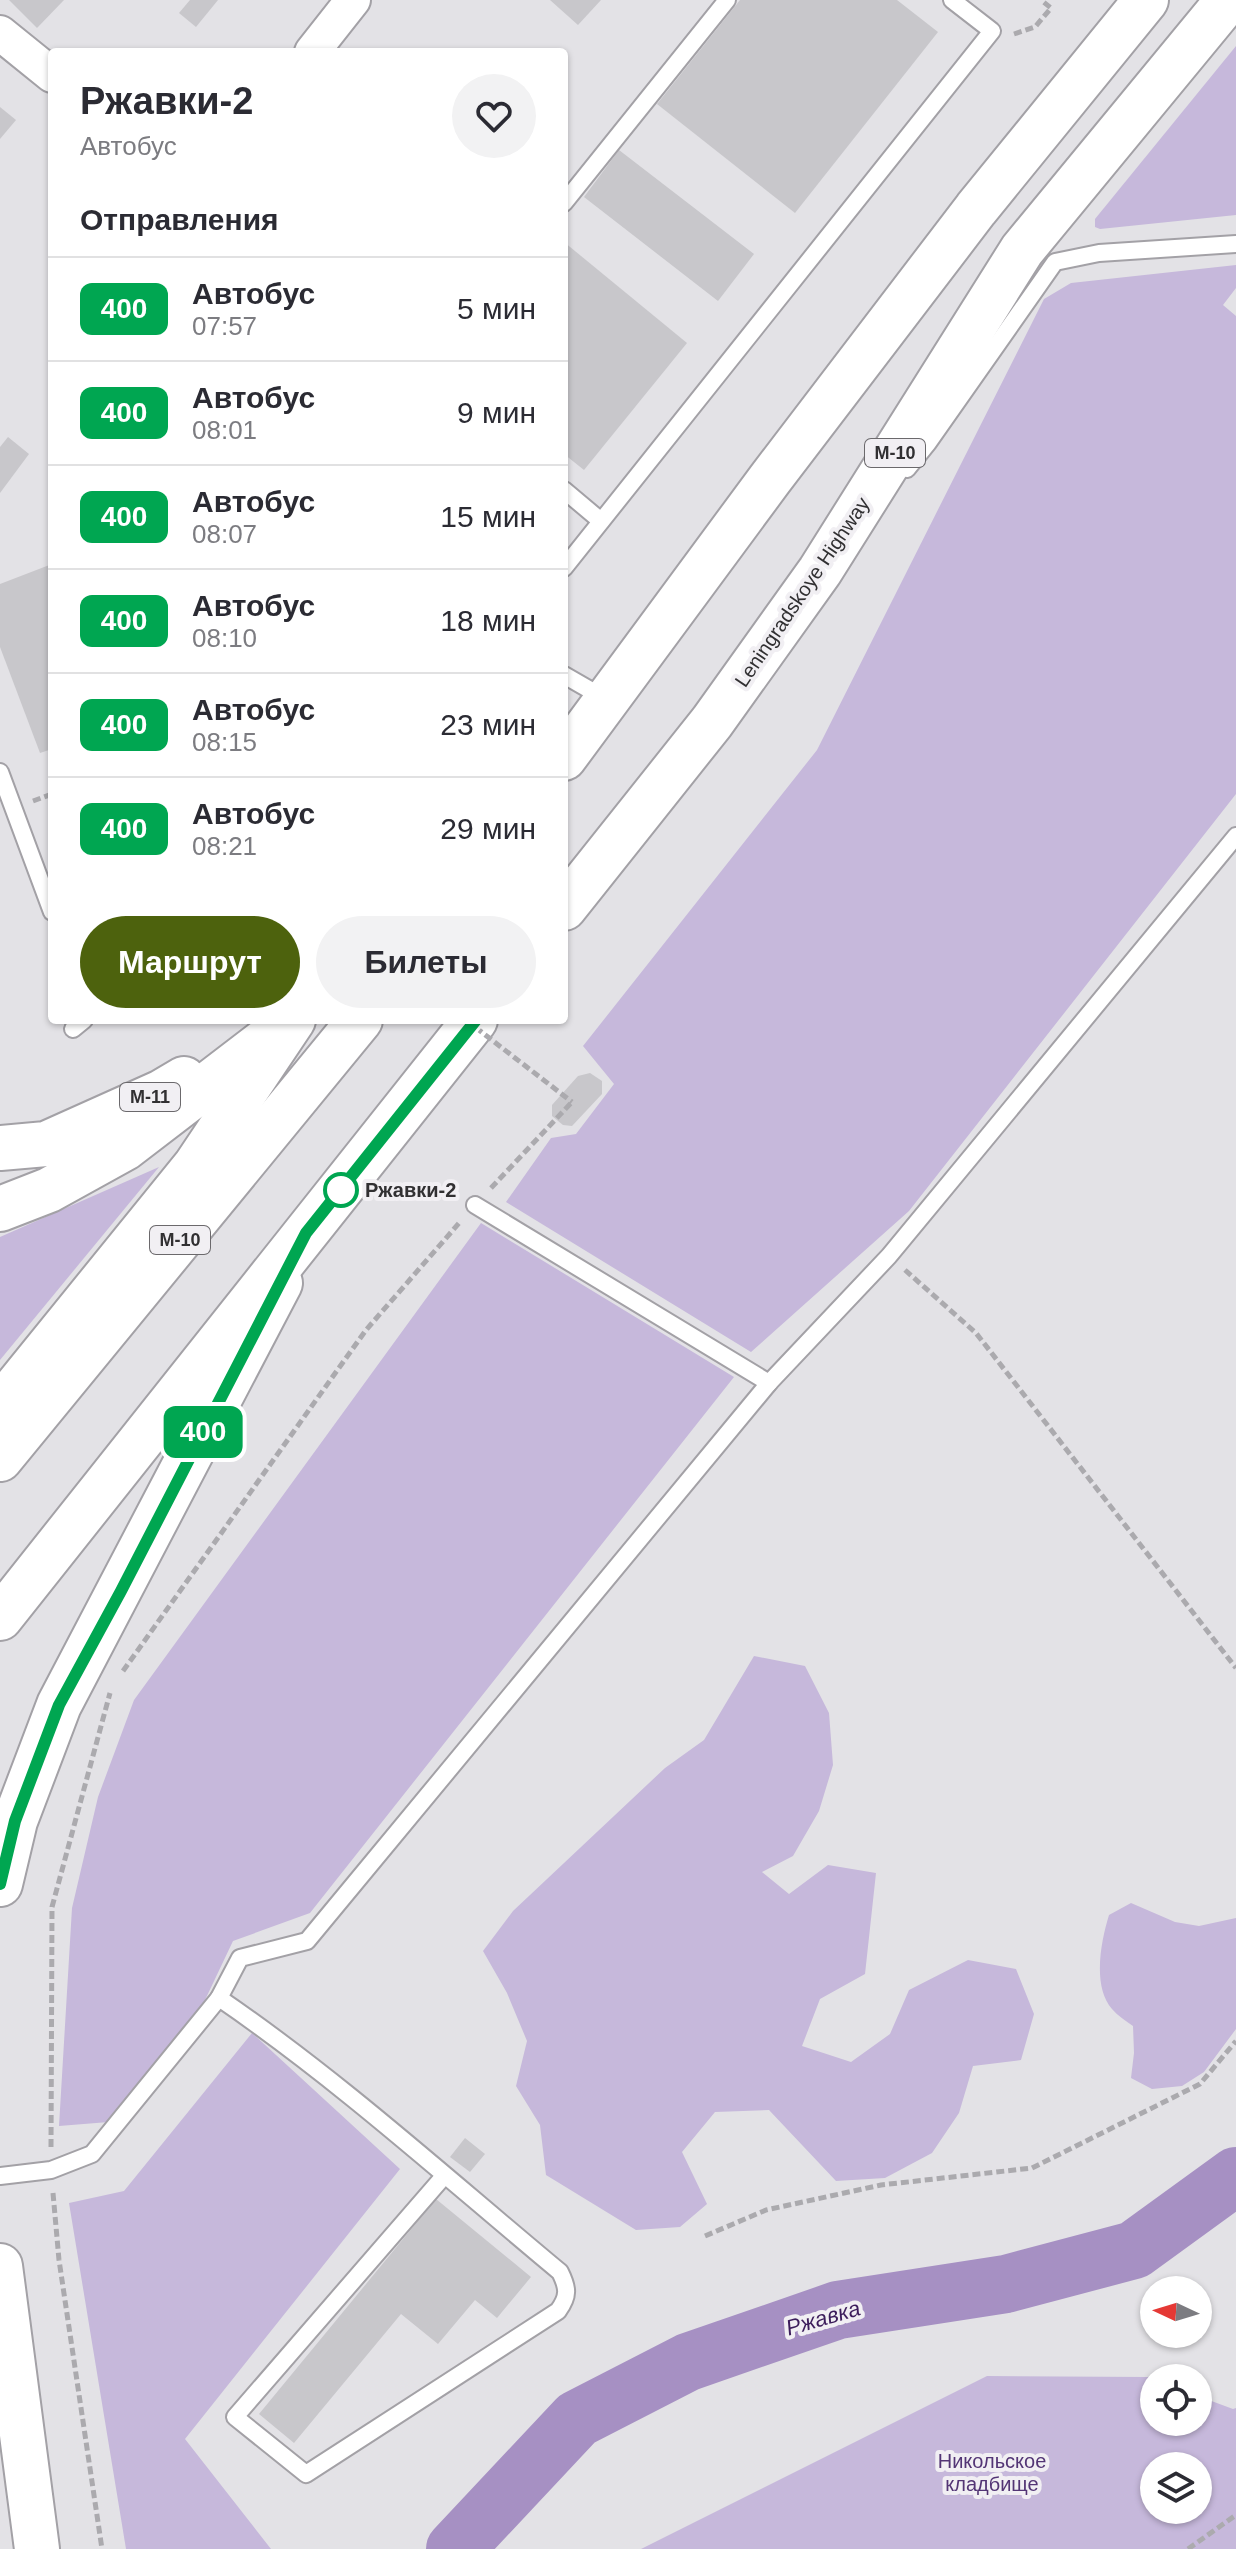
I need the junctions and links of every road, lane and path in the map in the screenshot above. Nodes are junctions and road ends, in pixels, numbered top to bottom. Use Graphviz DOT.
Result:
graph roads {
  1 [pos="353,0"];
  2 [pos="727,0"];
  3 [pos="952,0"];
  4 [pos="1041,0"];
  5 [pos="1146,0"];
  6 [pos="1228,0"];
  7 [pos="1035,27"];
  8 [pos="0,33"];
  9 [pos="315,48"];
  10 [pos="48,72"];
  11 [pos="568,198"];
  12 [pos="1236,244"];
  13 [pos="568,493"];
  14 [pos="601,521"];
  15 [pos="568,563"];
  16 [pos="820,571"];
  17 [pos="568,690"];
  18 [pos="580,733"];
  19 [pos="0,772"];
  20 [pos="1236,836"];
  21 [pos="48,901"];
  22 [pos="568,903"];
  23 [pos="285,1024"];
  24 [pos="287,1024"];
  25 [pos="289,1024"];
  26 [pos="357,1024"];
  27 [pos="471,1024"];
  28 [pos="472,1024"];
  29 [pos="0,1148"];
  30 [pos="475,1205"];
  31 [pos="0,1209"];
  32 [pos="306,1233"];
  33 [pos="889,1256"];
  34 [pos="769,1383"];
  35 [pos="0,1407"];
  36 [pos="0,1459"];
  37 [pos="0,1618"];
  38 [pos="1236,1668"];
  39 [pos="121,1673"];
  40 [pos="112,1686"];
  41 [pos="0,1884"];
  42 [pos="219,1998"];
  43 [pos="1236,2041"];
  44 [pos="51,2170"];
  45 [pos="0,2176"];
  46 [pos="444,2176"];
  47 [pos="705,2236"];
  48 [pos="0,2266"];
  49 [pos="1236,2515"];
  50 [pos="37,2549"];
  51 [pos="102,2549"];
  52 [pos="1188,2549"];
  1 -- 9 [label="street"];
  2 -- 11 [label="lane"];
  3 -- 14 [label="lane"];
  4 -- 7 [label="path"];
  5 -- 18 [label="main road"];
  6 -- 16 [label="main road, Leningradskoye Highway / М-10"];
  8 -- 10 [label="street"];
  12 -- 16 [label="lane"];
  13 -- 14 [label="lane"];
  14 -- 15 [label="lane"];
  16 -- 22 [label="main road, Leningradskoye Highway / М-10"];
  17 -- 18 [label="lane"];
  19 -- 21 [label="lane"];
  20 -- 33 [label="lane"];
  23 -- 29 [label="main road, М-11"];
  24 -- 31 [label="main road"];
  25 -- 35 [label="main road, М-10"];
  26 -- 36 [label="main road, М-10"];
  27 -- 30 [label="path, bridge"];
  28 -- 32 [label="main road"];
  30 -- 34 [label="lane"];
  30 -- 39 [label="path"];
  32 -- 37 [label="main road"];
  32 -- 41 [label="main road"];
  33 -- 34 [label="lane"];
  33 -- 38 [label="path"];
  34 -- 42 [label="lane"];
  40 -- 44 [label="path"];
  42 -- 44 [label="lane"];
  42 -- 46 [label="lane"];
  43 -- 47 [label="path"];
  44 -- 45 [label="lane"];
  44 -- 51 [label="path"];
  46 -- 46 [label="lane"];
  48 -- 50 [label="main road"];
  49 -- 52 [label="path"];
}
